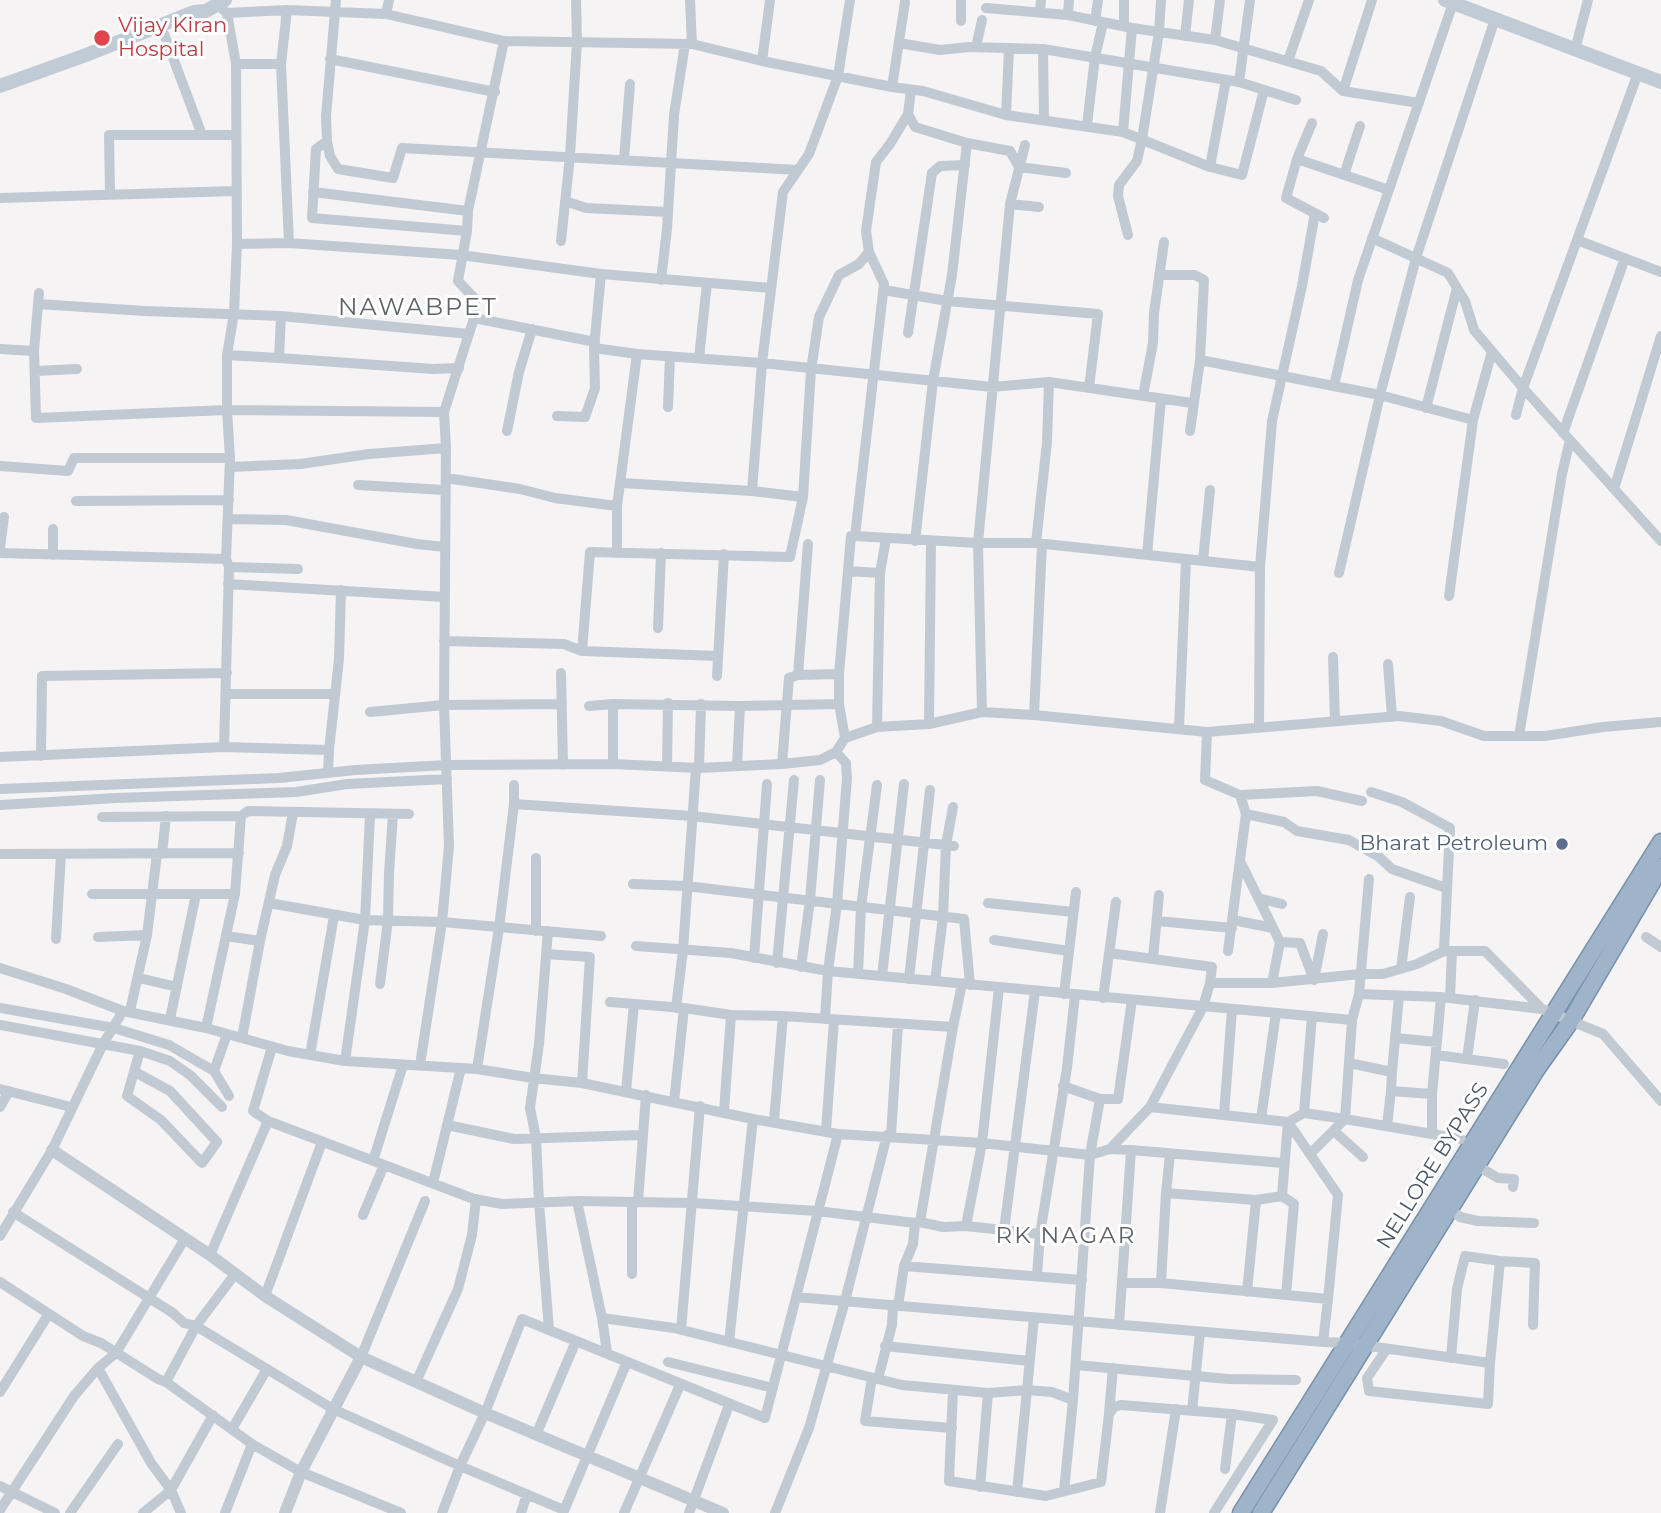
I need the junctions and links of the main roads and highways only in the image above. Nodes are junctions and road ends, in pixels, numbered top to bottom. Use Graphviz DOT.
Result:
graph roads {
  1 [pos="1449,2"];
  2 [pos="218,6"];
  3 [pos="140,39"];
  4 [pos="1661,82"];
  5 [pos="0,86"];
  6 [pos="0,95"];
  7 [pos="1661,842"];
  8 [pos="1661,867"];
  9 [pos="1241,1513"];
  10 [pos="1261,1513"];
  1 -- 4 [label="main road"];
  2 -- 3 [label="main road"];
  2 -- 3 [label="main road"];
  3 -- 5 [label="main road"];
  3 -- 6 [label="main road"];
  7 -- 9 [label="highway, NELLORE BYPASS"];
  8 -- 10 [label="highway, NELLORE BYPASS"];
}
